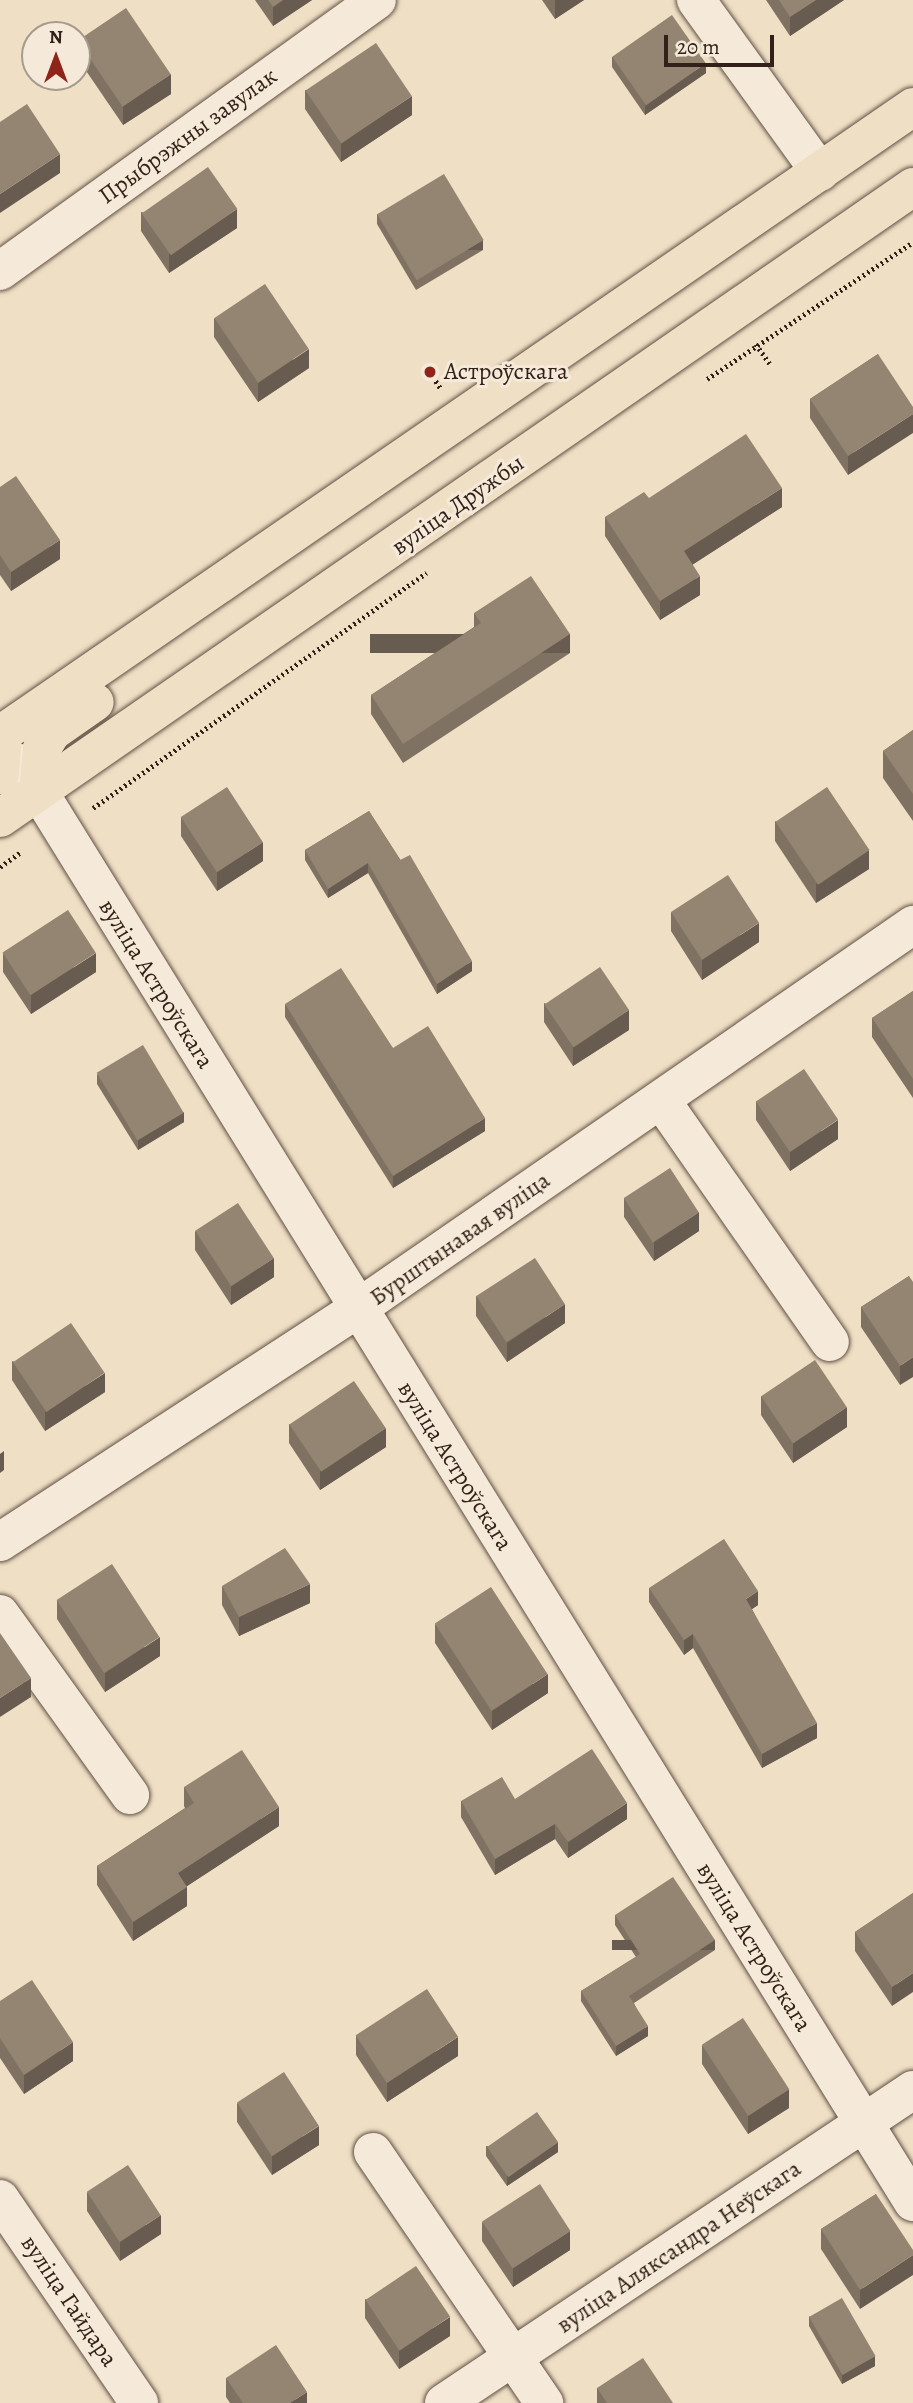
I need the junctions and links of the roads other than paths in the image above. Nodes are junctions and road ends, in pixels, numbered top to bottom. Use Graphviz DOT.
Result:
graph roads {
  1 [pos="376,0"];
  2 [pos="696,0"];
  3 [pos="913,107"];
  4 [pos="820,172"];
  5 [pos="913,173"];
  6 [pos="913,187"];
  7 [pos="848,231"];
  8 [pos="0,271"];
  9 [pos="345,501"];
  10 [pos="1,732"];
  11 [pos="0,775"];
  12 [pos="38,792"];
  13 [pos="0,818"];
  14 [pos="913,925"];
  15 [pos="661,1100"];
  16 [pos="358,1310"];
  17 [pos="830,1342"];
  18 [pos="0,1542"];
  19 [pos="0,1614"];
  20 [pos="130,1795"];
  21 [pos="913,2090"];
  22 [pos="864,2124"];
  23 [pos="373,2152"];
  24 [pos="0,2199"];
  25 [pos="913,2202"];
  26 [pos="513,2357"];
  27 [pos="139,2403"];
  28 [pos="444,2403"];
  29 [pos="544,2403"];
  1 -- 8 [label="street, Прыбрэжны завулак"];
  2 -- 4 [label="street"];
  3 -- 4 [label="main road"];
  4 -- 9 [label="main road"];
  5 -- 7 [label="main road"];
  6 -- 7 [label="main road, вуліца Дружбы"];
  7 -- 12 [label="main road, вуліца Дружбы"];
  9 -- 10 [label="main road"];
  9 -- 12 [label="main road"];
  10 -- 11 [label="main road"];
  10 -- 12 [label="street, вуліца Астроўскага"];
  12 -- 13 [label="main road, вуліца Дружбы"];
  12 -- 16 [label="street, вуліца Астроўскага"];
  14 -- 15 [label="street, Бурштынавая вуліца"];
  15 -- 16 [label="street, Бурштынавая вуліца"];
  15 -- 17 [label="street"];
  16 -- 18 [label="street, Бурштынавая вуліца"];
  16 -- 22 [label="street, вуліца Астроўскага"];
  19 -- 20 [label="street"];
  21 -- 22 [label="street, вуліца Аляксандра Неўскага"];
  22 -- 25 [label="street, вуліца Астроўскага"];
  22 -- 26 [label="street, вуліца Аляксандра Неўскага"];
  23 -- 26 [label="street"];
  24 -- 27 [label="street, вуліца Гайдара"];
  26 -- 28 [label="street, вуліца Аляксандра Неўскага"];
  26 -- 29 [label="street"];
}
